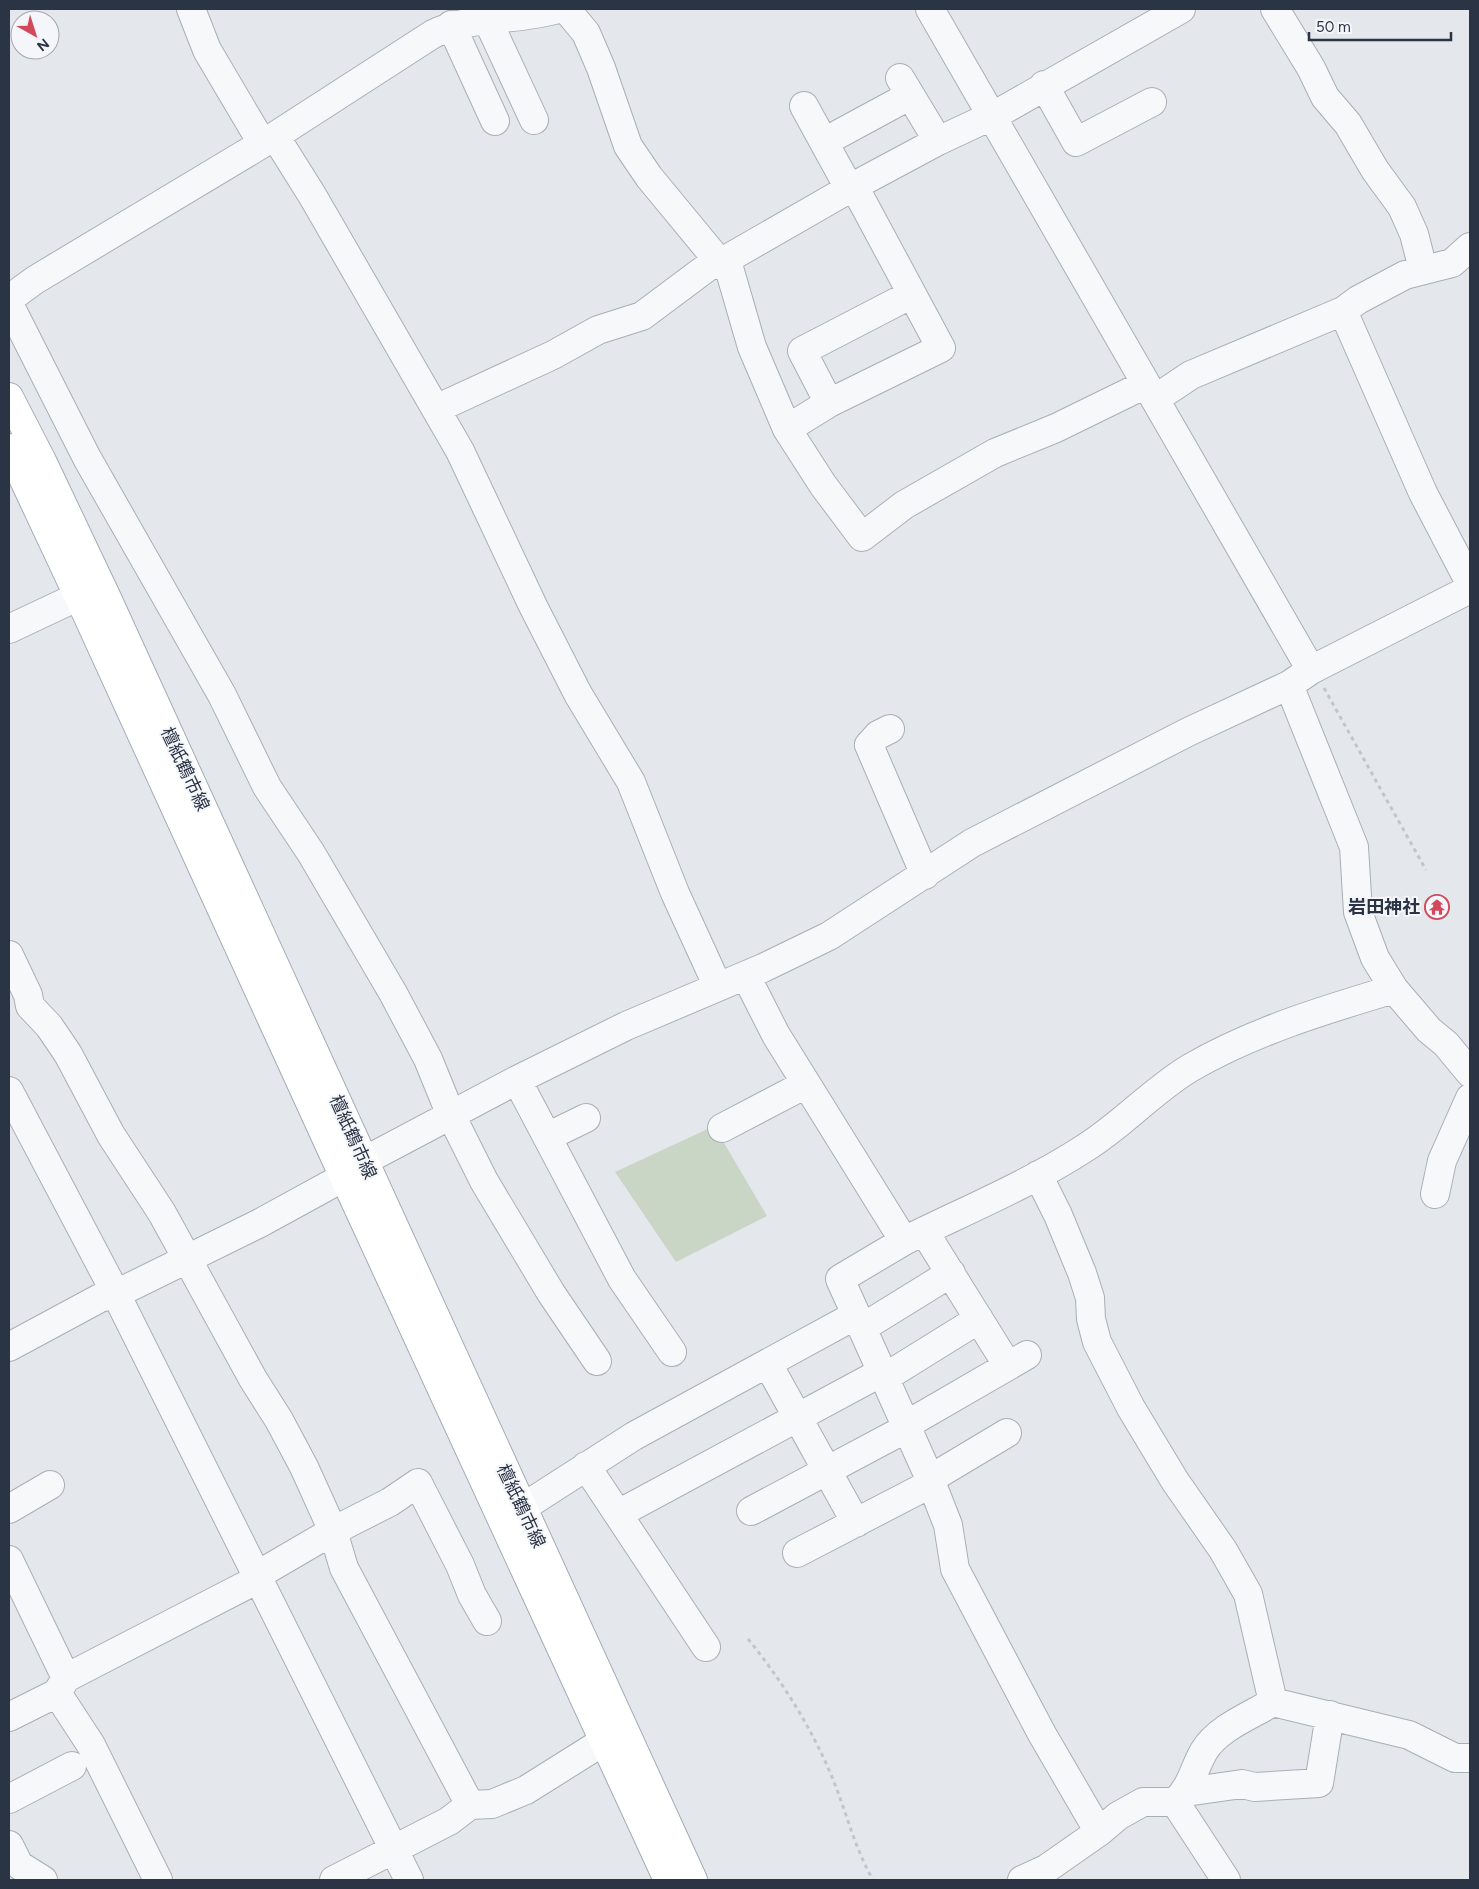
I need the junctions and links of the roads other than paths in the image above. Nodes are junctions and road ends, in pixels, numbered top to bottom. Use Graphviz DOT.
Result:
graph roads {
  1 [pos="191,9"];
  2 [pos="558,9"];
  3 [pos="566,9"];
  4 [pos="930,9"];
  5 [pos="1181,9"];
  6 [pos="1275,9"];
  7 [pos="488,21"];
  8 [pos="451,25"];
  9 [pos="1044,85"];
  10 [pos="1152,102"];
  11 [pos="804,106"];
  12 [pos="992,115"];
  13 [pos="495,120"];
  14 [pos="534,120"];
  15 [pos="268,139"];
  16 [pos="938,141"];
  17 [pos="824,142"];
  18 [pos="852,187"];
  19 [pos="1470,247"];
  20 [pos="724,262"];
  21 [pos="1423,269"];
  22 [pos="912,294"];
  23 [pos="9,299"];
  24 [pos="9,304"];
  25 [pos="1344,311"];
  26 [pos="1151,391"];
  27 [pos="9,397"];
  28 [pos="829,403"];
  29 [pos="438,408"];
  30 [pos="787,429"];
  31 [pos="9,448"];
  32 [pos="1470,583"];
  33 [pos="1470,588"];
  34 [pos="79,596"];
  35 [pos="9,629"];
  36 [pos="1300,677"];
  37 [pos="890,728"];
  38 [pos="925,875"];
  39 [pos="9,955"];
  40 [pos="746,976"];
  41 [pos="718,987"];
  42 [pos="1394,989"];
  43 [pos="1470,1072"];
  44 [pos="516,1080"];
  45 [pos="806,1084"];
  46 [pos="9,1091"];
  47 [pos="1470,1098"];
  48 [pos="450,1114"];
  49 [pos="586,1118"];
  50 [pos="722,1128"];
  51 [pos="547,1138"];
  52 [pos="354,1169"];
  53 [pos="1038,1176"];
  54 [pos="1435,1194"];
  55 [pos="914,1236"];
  56 [pos="188,1259"];
  57 [pos="950,1274"];
  58 [pos="116,1294"];
  59 [pos="979,1319"];
  60 [pos="859,1321"];
  61 [pos="9,1347"];
  62 [pos="672,1352"];
  63 [pos="597,1361"];
  64 [pos="768,1364"];
  65 [pos="883,1375"];
  66 [pos="798,1418"];
  67 [pos="906,1426"];
  68 [pos="1007,1433"];
  69 [pos="586,1466"];
  70 [pos="826,1470"];
  71 [pos="931,1481"];
  72 [pos="50,1485"];
  73 [pos="9,1508"];
  74 [pos="522,1508"];
  75 [pos="751,1511"];
  76 [pos="618,1514"];
  77 [pos="856,1523"];
  78 [pos="333,1531"];
  79 [pos="797,1553"];
  80 [pos="9,1560"];
  81 [pos="257,1578"];
  82 [pos="487,1621"];
  83 [pos="706,1647"];
  84 [pos="62,1685"];
  85 [pos="1273,1702"];
  86 [pos="1330,1715"];
  87 [pos="9,1718"];
  88 [pos="604,1741"];
  89 [pos="1470,1758"];
  90 [pos="72,1766"];
  91 [pos="1181,1797"];
  92 [pos="9,1798"];
  93 [pos="470,1806"];
  94 [pos="1099,1832"];
  95 [pos="9,1845"];
  96 [pos="393,1849"];
  97 [pos="43,1880"];
  98 [pos="158,1880"];
  99 [pos="334,1880"];
  100 [pos="409,1880"];
  101 [pos="668,1880"];
  102 [pos="693,1880"];
  103 [pos="1022,1880"];
  104 [pos="1226,1880"];
  1 -- 15 [label="street"];
  2 -- 7 [label="street"];
  3 -- 20 [label="street"];
  4 -- 12 [label="street"];
  5 -- 9 [label="street"];
  6 -- 21 [label="street"];
  7 -- 8 [label="street"];
  7 -- 14 [label="street"];
  8 -- 13 [label="street"];
  8 -- 15 [label="street"];
  9 -- 10 [label="street"];
  9 -- 12 [label="street"];
  11 -- 17 [label="street"];
  12 -- 16 [label="street"];
  12 -- 26 [label="street"];
  15 -- 23 [label="street"];
  15 -- 29 [label="street"];
  16 -- 17 [label="street"];
  16 -- 18 [label="street"];
  17 -- 18 [label="street"];
  18 -- 20 [label="street"];
  18 -- 22 [label="street"];
  19 -- 21 [label="street"];
  20 -- 29 [label="street"];
  20 -- 30 [label="street"];
  21 -- 25 [label="street"];
  22 -- 28 [label="street"];
  22 -- 28 [label="street"];
  24 -- 48 [label="street"];
  25 -- 26 [label="street"];
  25 -- 32 [label="street"];
  26 -- 30 [label="street"];
  26 -- 36 [label="street"];
  27 -- 52 [label="main road, 檀紙鶴市線"];
  28 -- 30 [label="street"];
  29 -- 41 [label="street"];
  31 -- 34 [label="main road, 檀紙鶴市線"];
  33 -- 36 [label="street"];
  34 -- 35 [label="street"];
  34 -- 52 [label="main road, 檀紙鶴市線"];
  36 -- 38 [label="street"];
  36 -- 42 [label="street"];
  37 -- 38 [label="street"];
  38 -- 40 [label="street"];
  39 -- 56 [label="street"];
  40 -- 41 [label="street"];
  40 -- 45 [label="street"];
  41 -- 44 [label="street"];
  42 -- 43 [label="street"];
  42 -- 53 [label="street"];
  44 -- 48 [label="street"];
  44 -- 51 [label="street"];
  45 -- 50 [label="street"];
  45 -- 55 [label="street"];
  46 -- 58 [label="street"];
  47 -- 54 [label="street"];
  48 -- 52 [label="street"];
  48 -- 63 [label="street"];
  49 -- 51 [label="street"];
  51 -- 62 [label="street"];
  52 -- 56 [label="street"];
  52 -- 74 [label="main road, 檀紙鶴市線"];
  52 -- 88 [label="main road, 檀紙鶴市線"];
  53 -- 55 [label="street"];
  53 -- 85 [label="street"];
  55 -- 57 [label="street"];
  55 -- 60 [label="street"];
  56 -- 58 [label="street"];
  56 -- 78 [label="street"];
  57 -- 59 [label="street"];
  57 -- 60 [label="street"];
  58 -- 61 [label="street"];
  58 -- 81 [label="street"];
  59 -- 65 [label="street"];
  59 -- 67 [label="street"];
  60 -- 64 [label="street"];
  60 -- 65 [label="street"];
  64 -- 66 [label="street"];
  64 -- 69 [label="street"];
  65 -- 66 [label="street"];
  65 -- 67 [label="street"];
  66 -- 70 [label="street"];
  66 -- 76 [label="street"];
  67 -- 70 [label="street"];
  67 -- 71 [label="street"];
  68 -- 71 [label="street"];
  69 -- 74 [label="street"];
  69 -- 76 [label="street"];
  70 -- 75 [label="street"];
  70 -- 77 [label="street"];
  71 -- 77 [label="street"];
  71 -- 94 [label="street"];
  72 -- 73 [label="street"];
  74 -- 102 [label="main road, 檀紙鶴市線"];
  76 -- 83 [label="street"];
  77 -- 79 [label="street"];
  78 -- 81 [label="street"];
  78 -- 82 [label="street"];
  78 -- 93 [label="street"];
  80 -- 84 [label="street"];
  81 -- 84 [label="street"];
  81 -- 96 [label="street"];
  84 -- 87 [label="street"];
  84 -- 98 [label="street"];
  85 -- 86 [label="street"];
  85 -- 91 [label="street"];
  86 -- 89 [label="street"];
  86 -- 91 [label="street"];
  88 -- 93 [label="street"];
  88 -- 101 [label="main road, 檀紙鶴市線"];
  90 -- 92 [label="street"];
  91 -- 94 [label="street"];
  91 -- 104 [label="street"];
  93 -- 96 [label="street"];
  94 -- 103 [label="street"];
  95 -- 97 [label="street"];
  96 -- 99 [label="street"];
  96 -- 100 [label="street"];
}
